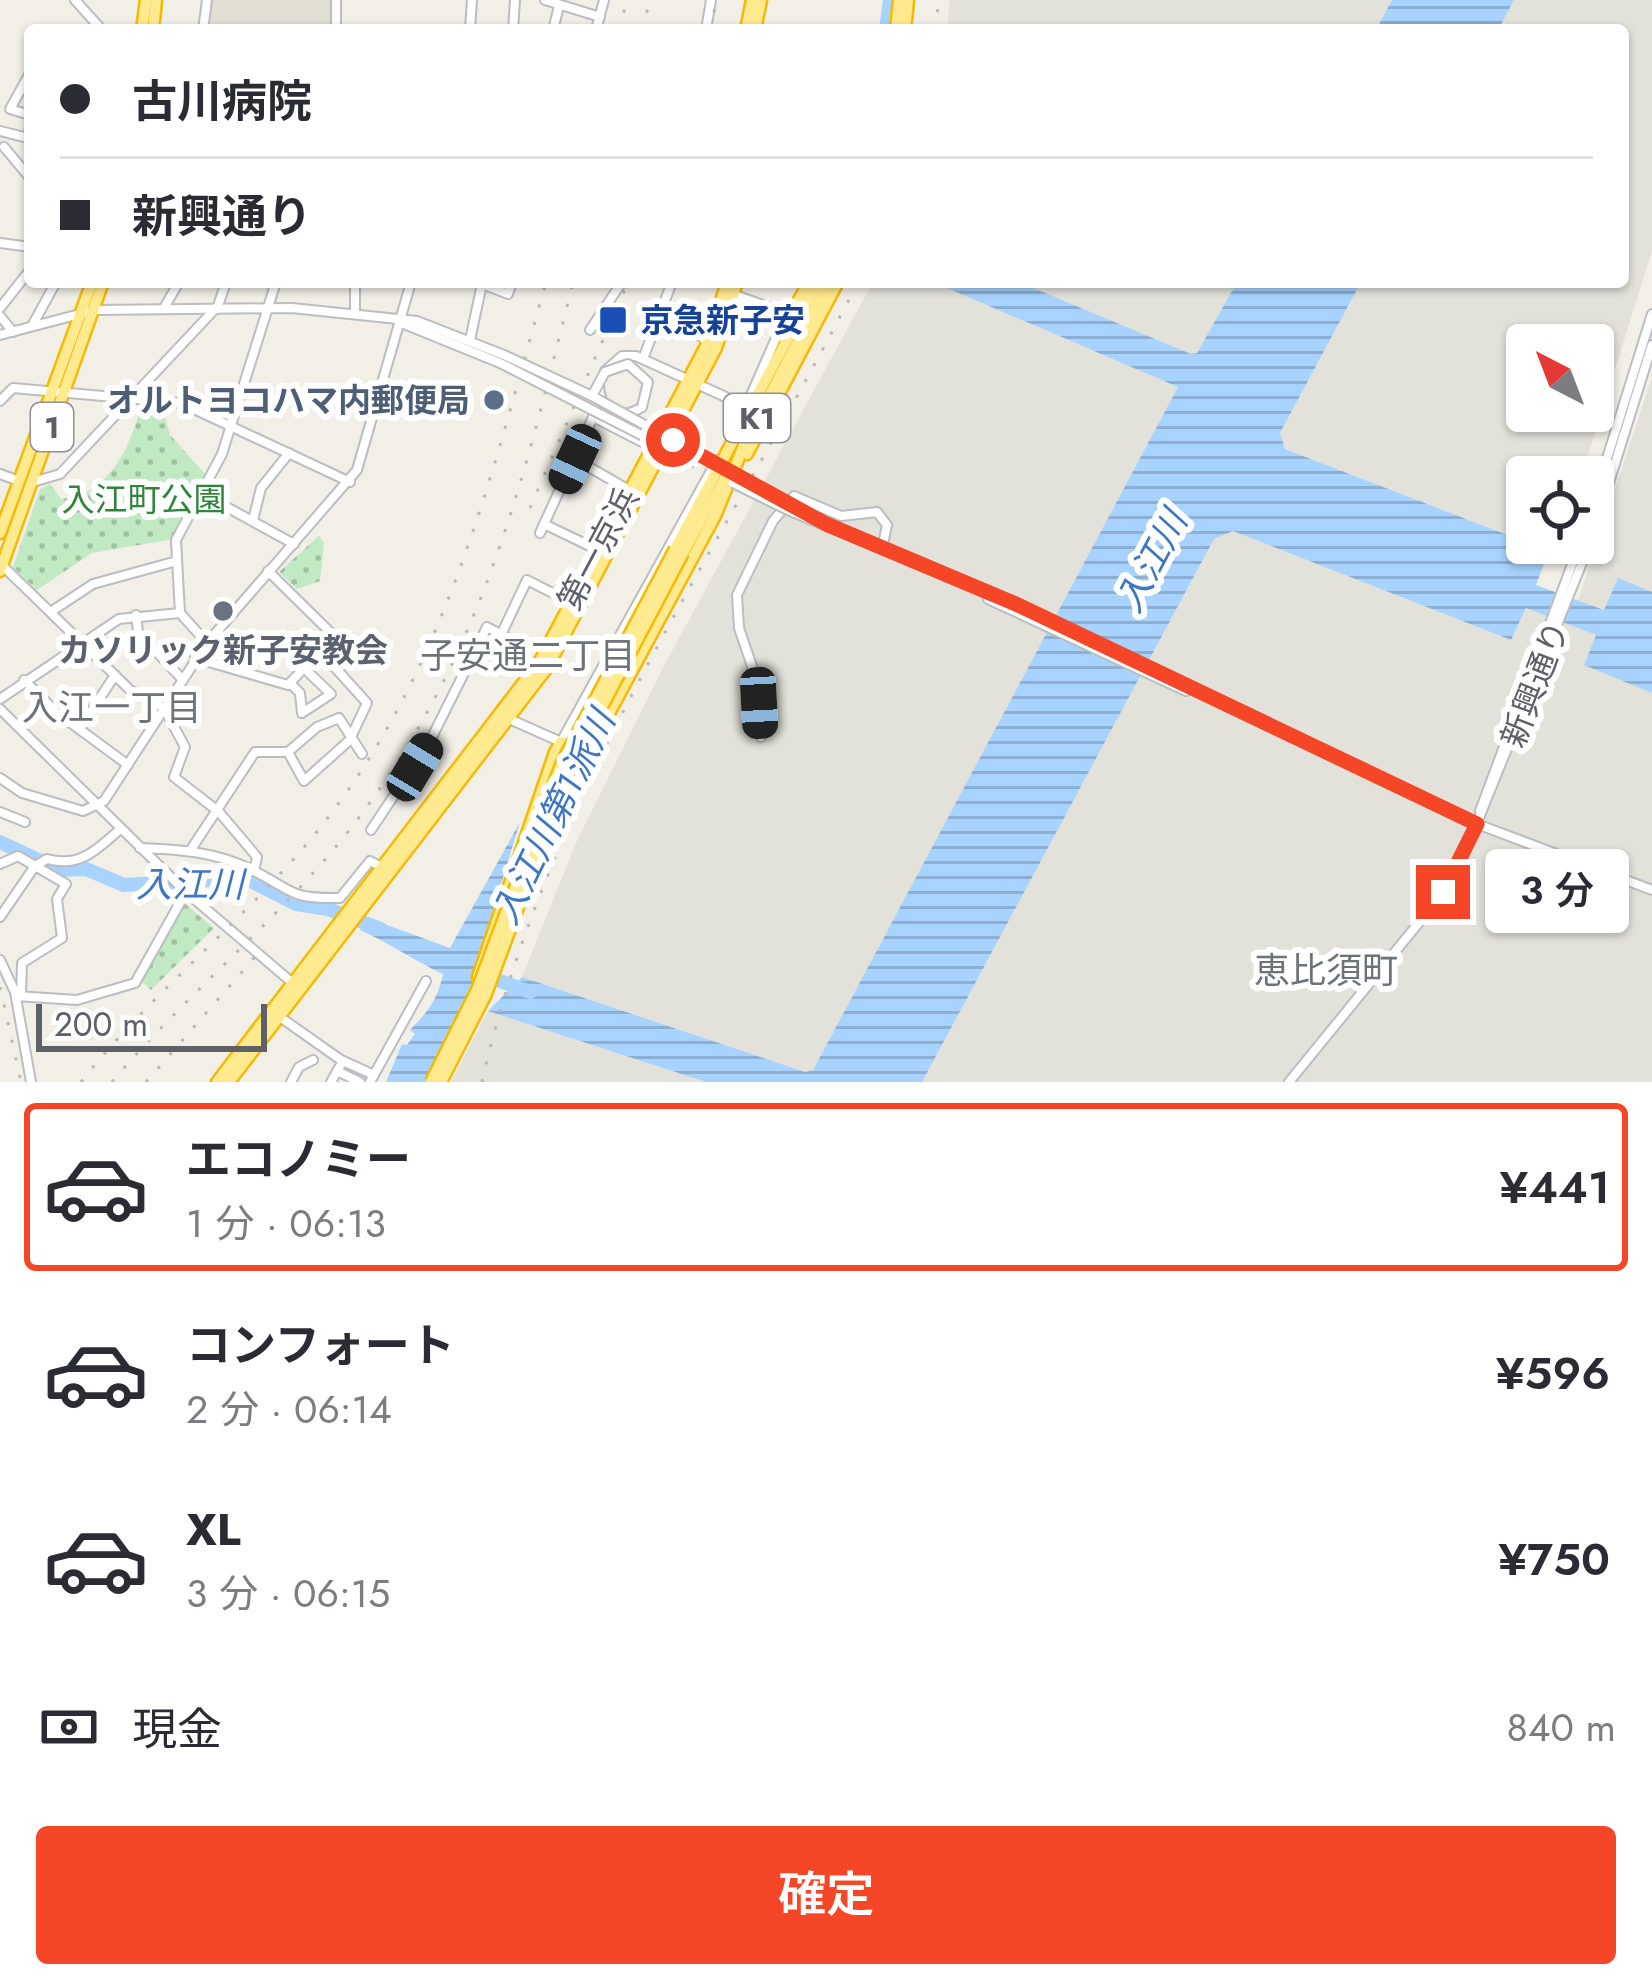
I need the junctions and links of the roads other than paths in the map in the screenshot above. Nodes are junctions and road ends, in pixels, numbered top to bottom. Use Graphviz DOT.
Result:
graph roads {
  1 [pos="75,0"];
  2 [pos="545,0"];
  3 [pos="604,0"];
  4 [pos="559,6"];
  5 [pos="600,17"];
  6 [pos="97,24"];
  7 [pos="554,24"];
  8 [pos="598,24"];
  9 [pos="24,84"];
  10 [pos="24,113"];
  11 [pos="4,147"];
  12 [pos="16,162"];
  13 [pos="24,165"];
  14 [pos="24,171"];
  15 [pos="24,278"];
  16 [pos="53,288"];
  17 [pos="90,288"];
  18 [pos="101,288"];
  19 [pos="176,288"];
  20 [pos="224,288"];
  21 [pos="273,288"];
  22 [pos="356,288"];
  23 [pos="409,288"];
  24 [pos="479,288"];
  25 [pos="618,288"];
  26 [pos="670,288"];
  27 [pos="731,288"];
  28 [pos="731,288"];
  29 [pos="733,288"];
  30 [pos="805,288"];
  31 [pos="815,288"];
  32 [pos="826,288"];
  33 [pos="835,288"];
  34 [pos="800,297"];
  35 [pos="663,308"];
  36 [pos="216,309"];
  37 [pos="263,309"];
  38 [pos="774,309"];
  39 [pos="95,310"];
  40 [pos="163,310"];
  41 [pos="0,312"];
  42 [pos="355,314"];
  43 [pos="1652,314"];
  44 [pos="81,316"];
  45 [pos="397,321"];
  46 [pos="32,327"];
  47 [pos="783,328"];
  48 [pos="590,329"];
  49 [pos="13,332"];
  50 [pos="0,334"];
  51 [pos="470,340"];
  52 [pos="708,342"];
  53 [pos="1652,345"];
  54 [pos="502,359"];
  55 [pos="643,359"];
  56 [pos="668,369"];
  57 [pos="694,379"];
  58 [pos="58,392"];
  59 [pos="680,395"];
  60 [pos="592,396"];
  61 [pos="131,399"];
  62 [pos="0,401"];
  63 [pos="741,404"];
  64 [pos="230,427"];
  65 [pos="747,438"];
  66 [pos="652,447"];
  67 [pos="289,453"];
  68 [pos="1608,456"];
  69 [pos="575,459"];
  70 [pos="696,463"];
  71 [pos="1614,467"];
  72 [pos="717,468"];
  73 [pos="0,473"];
  74 [pos="735,478"];
  75 [pos="27,482"];
  76 [pos="350,482"];
  77 [pos="703,482"];
  78 [pos="629,490"];
  79 [pos="202,493"];
  80 [pos="253,520"];
  81 [pos="0,533"];
  82 [pos="294,544"];
  83 [pos="882,549"];
  84 [pos="598,550"];
  85 [pos="177,561"];
  86 [pos="1574,564"];
  87 [pos="1580,564"];
  88 [pos="1,568"];
  89 [pos="268,571"];
  90 [pos="1566,593"];
  91 [pos="575,604"];
  92 [pos="52,611"];
  93 [pos="180,613"];
  94 [pos="136,615"];
  95 [pos="501,634"];
  96 [pos="514,641"];
  97 [pos="82,643"];
  98 [pos="207,643"];
  99 [pos="320,651"];
  100 [pos="195,658"];
  101 [pos="304,668"];
  102 [pos="115,675"];
  103 [pos="182,679"];
  104 [pos="24,680"];
  105 [pos="290,683"];
  106 [pos="0,699"];
  107 [pos="164,708"];
  108 [pos="0,709"];
  109 [pos="505,717"];
  110 [pos="81,727"];
  111 [pos="761,736"];
  112 [pos="351,737"];
  113 [pos="558,747"];
  114 [pos="288,752"];
  115 [pos="362,754"];
  116 [pos="128,765"];
  117 [pos="0,778"];
  118 [pos="98,808"];
  119 [pos="0,812"];
  120 [pos="219,812"];
  121 [pos="549,818"];
  122 [pos="25,822"];
  123 [pos="1477,824"];
  124 [pos="119,830"];
  125 [pos="371,830"];
  126 [pos="138,848"];
  127 [pos="189,852"];
  128 [pos="0,864"];
  129 [pos="35,866"];
  130 [pos="380,866"];
  131 [pos="254,871"];
  132 [pos="182,889"];
  133 [pos="1652,890"];
  134 [pos="354,911"];
  135 [pos="0,917"];
  136 [pos="0,959"];
  137 [pos="426,981"];
  138 [pos="296,986"];
  139 [pos="18,996"];
  140 [pos="469,1010"];
  141 [pos="280,1017"];
  142 [pos="314,1060"];
  143 [pos="343,1061"];
  144 [pos="337,1071"];
  145 [pos="372,1078"];
  146 [pos="31,1082"];
  147 [pos="217,1082"];
  148 [pos="230,1082"];
  149 [pos="292,1082"];
  150 [pos="331,1082"];
  151 [pos="360,1082"];
  152 [pos="431,1082"];
  153 [pos="441,1082"];
  154 [pos="1289,1082"];
  1 -- 6 [label="street"];
  2 -- 4 [label="street"];
  3 -- 5 [label="street"];
  4 -- 5 [label="street"];
  4 -- 7 [label="street"];
  5 -- 8 [label="street"];
  9 -- 10 [label="street"];
  11 -- 12 [label="street"];
  12 -- 13 [label="street"];
  12 -- 14 [label="street"];
  15 -- 41 [label="street"];
  16 -- 46 [label="street"];
  17 -- 44 [label="highway, 1"];
  18 -- 39 [label="highway, 1"];
  19 -- 40 [label="street"];
  20 -- 36 [label="street"];
  21 -- 37 [label="street"];
  22 -- 42 [label="street"];
  23 -- 45 [label="street"];
  24 -- 51 [label="street"];
  25 -- 48 [label="street"];
  26 -- 35 [label="street"];
  27 -- 52 [label="highway, 第一京浜"];
  28 -- 57 [label="highway, 第一京浜"];
  29 -- 38 [label="street"];
  30 -- 34 [label="highway"];
  31 -- 140 [label="highway, K1, bridge"];
  32 -- 65 [label="highway, K1"];
  33 -- 74 [label="highway"];
  34 -- 38 [label="highway"];
  34 -- 47 [label="highway"];
  35 -- 52 [label="street"];
  35 -- 55 [label="street"];
  36 -- 37 [label="street"];
  36 -- 40 [label="street"];
  36 -- 61 [label="street"];
  37 -- 42 [label="street"];
  37 -- 64 [label="street"];
  38 -- 47 [label="street"];
  39 -- 40 [label="street"];
  39 -- 44 [label="street"];
  39 -- 58 [label="highway, 1"];
  41 -- 49 [label="street"];
  42 -- 45 [label="street"];
  43 -- 68 [label="street"];
  44 -- 46 [label="street"];
  44 -- 58 [label="highway, 1"];
  45 -- 51 [label="street"];
  45 -- 54 [label="street"];
  45 -- 76 [label="street"];
  46 -- 49 [label="street"];
  47 -- 72 [label="street"];
  49 -- 50 [label="street"];
  51 -- 54 [label="street"];
  52 -- 57 [label="highway, 第一京浜"];
  53 -- 71 [label="street"];
  54 -- 60 [label="street, bridge"];
  54 -- 70 [label="street, bridge"];
  55 -- 56 [label="street"];
  55 -- 60 [label="street, bridge"];
  56 -- 57 [label="street"];
  56 -- 59 [label="street"];
  57 -- 59 [label="highway, 第一京浜"];
  57 -- 63 [label="street"];
  57 -- 91 [label="highway, 第一京浜"];
  58 -- 61 [label="street"];
  58 -- 62 [label="street"];
  58 -- 75 [label="highway, 1"];
  59 -- 66 [label="highway, 第一京浜"];
  60 -- 72 [label="street, bridge"];
  61 -- 64 [label="street"];
  61 -- 75 [label="street"];
  64 -- 67 [label="street"];
  64 -- 79 [label="street"];
  65 -- 113 [label="highway"];
  65 -- 121 [label="highway, K1, bridge"];
  66 -- 69 [label="street"];
  66 -- 78 [label="highway, 第一京浜"];
  67 -- 76 [label="street"];
  67 -- 80 [label="street"];
  69 -- 78 [label="street"];
  69 -- 84 [label="street"];
  70 -- 72 [label="street, bridge"];
  70 -- 77 [label="street"];
  72 -- 74 [label="street, bridge"];
  72 -- 77 [label="street"];
  72 -- 121 [label="highway, bridge"];
  73 -- 75 [label="street"];
  74 -- 83 [label="street, bridge"];
  75 -- 81 [label="highway, 1"];
  75 -- 88 [label="highway, 1"];
  76 -- 82 [label="street"];
  77 -- 113 [label="street, bridge"];
  78 -- 84 [label="highway, 第一京浜"];
  79 -- 80 [label="street"];
  79 -- 85 [label="street"];
  80 -- 82 [label="street"];
  82 -- 89 [label="street"];
  83 -- 111 [label="street"];
  83 -- 123 [label="street"];
  84 -- 91 [label="highway, 第一京浜"];
  85 -- 92 [label="street"];
  85 -- 93 [label="street"];
  86 -- 90 [label="street, 新興通り"];
  87 -- 90 [label="street, 新興通り"];
  88 -- 92 [label="street"];
  89 -- 98 [label="street"];
  89 -- 99 [label="street"];
  90 -- 123 [label="street, 新興通り"];
  91 -- 95 [label="street"];
  91 -- 109 [label="highway, 第一京浜"];
  92 -- 97 [label="street"];
  93 -- 94 [label="street"];
  93 -- 98 [label="street"];
  94 -- 97 [label="street"];
  94 -- 103 [label="street"];
  95 -- 96 [label="street"];
  95 -- 125 [label="street"];
  97 -- 102 [label="street"];
  97 -- 104 [label="street"];
  98 -- 100 [label="street"];
  99 -- 101 [label="street"];
  99 -- 112 [label="street"];
  100 -- 103 [label="street"];
  100 -- 105 [label="street"];
  101 -- 105 [label="street"];
  101 -- 105 [label="street"];
  102 -- 107 [label="street"];
  102 -- 110 [label="street"];
  103 -- 107 [label="street"];
  104 -- 106 [label="street"];
  104 -- 110 [label="street"];
  107 -- 116 [label="street"];
  107 -- 120 [label="street"];
  108 -- 118 [label="street"];
  109 -- 113 [label="street"];
  109 -- 130 [label="highway, 第一京浜"];
  109 -- 134 [label="highway, 第一京浜"];
  110 -- 116 [label="street"];
  112 -- 114 [label="street"];
  112 -- 114 [label="street"];
  112 -- 115 [label="street"];
  113 -- 140 [label="highway, bridge"];
  114 -- 120 [label="street"];
  116 -- 118 [label="street"];
  117 -- 118 [label="street"];
  118 -- 124 [label="street"];
  119 -- 122 [label="street"];
  120 -- 127 [label="street"];
  120 -- 131 [label="street"];
  121 -- 153 [label="highway, K1, bridge"];
  123 -- 133 [label="street"];
  123 -- 154 [label="street, 新興通り"];
  124 -- 126 [label="street"];
  124 -- 129 [label="street"];
  126 -- 127 [label="street"];
  126 -- 132 [label="street"];
  127 -- 131 [label="street"];
  128 -- 129 [label="street"];
  129 -- 135 [label="street"];
  129 -- 139 [label="street"];
  130 -- 131 [label="street"];
  130 -- 134 [label="highway, 第一京浜"];
  132 -- 138 [label="street"];
  132 -- 139 [label="street"];
  134 -- 138 [label="highway, 第一京浜"];
  136 -- 139 [label="street"];
  137 -- 145 [label="street"];
  138 -- 141 [label="highway, 第一京浜"];
  138 -- 147 [label="highway, 第一京浜"];
  139 -- 146 [label="street"];
  140 -- 152 [label="highway, K1, bridge"];
  141 -- 143 [label="street"];
  141 -- 148 [label="highway, 第一京浜"];
  142 -- 149 [label="street"];
  143 -- 144 [label="street"];
  143 -- 145 [label="street"];
  144 -- 150 [label="street"];
  144 -- 151 [label="street"];
}
